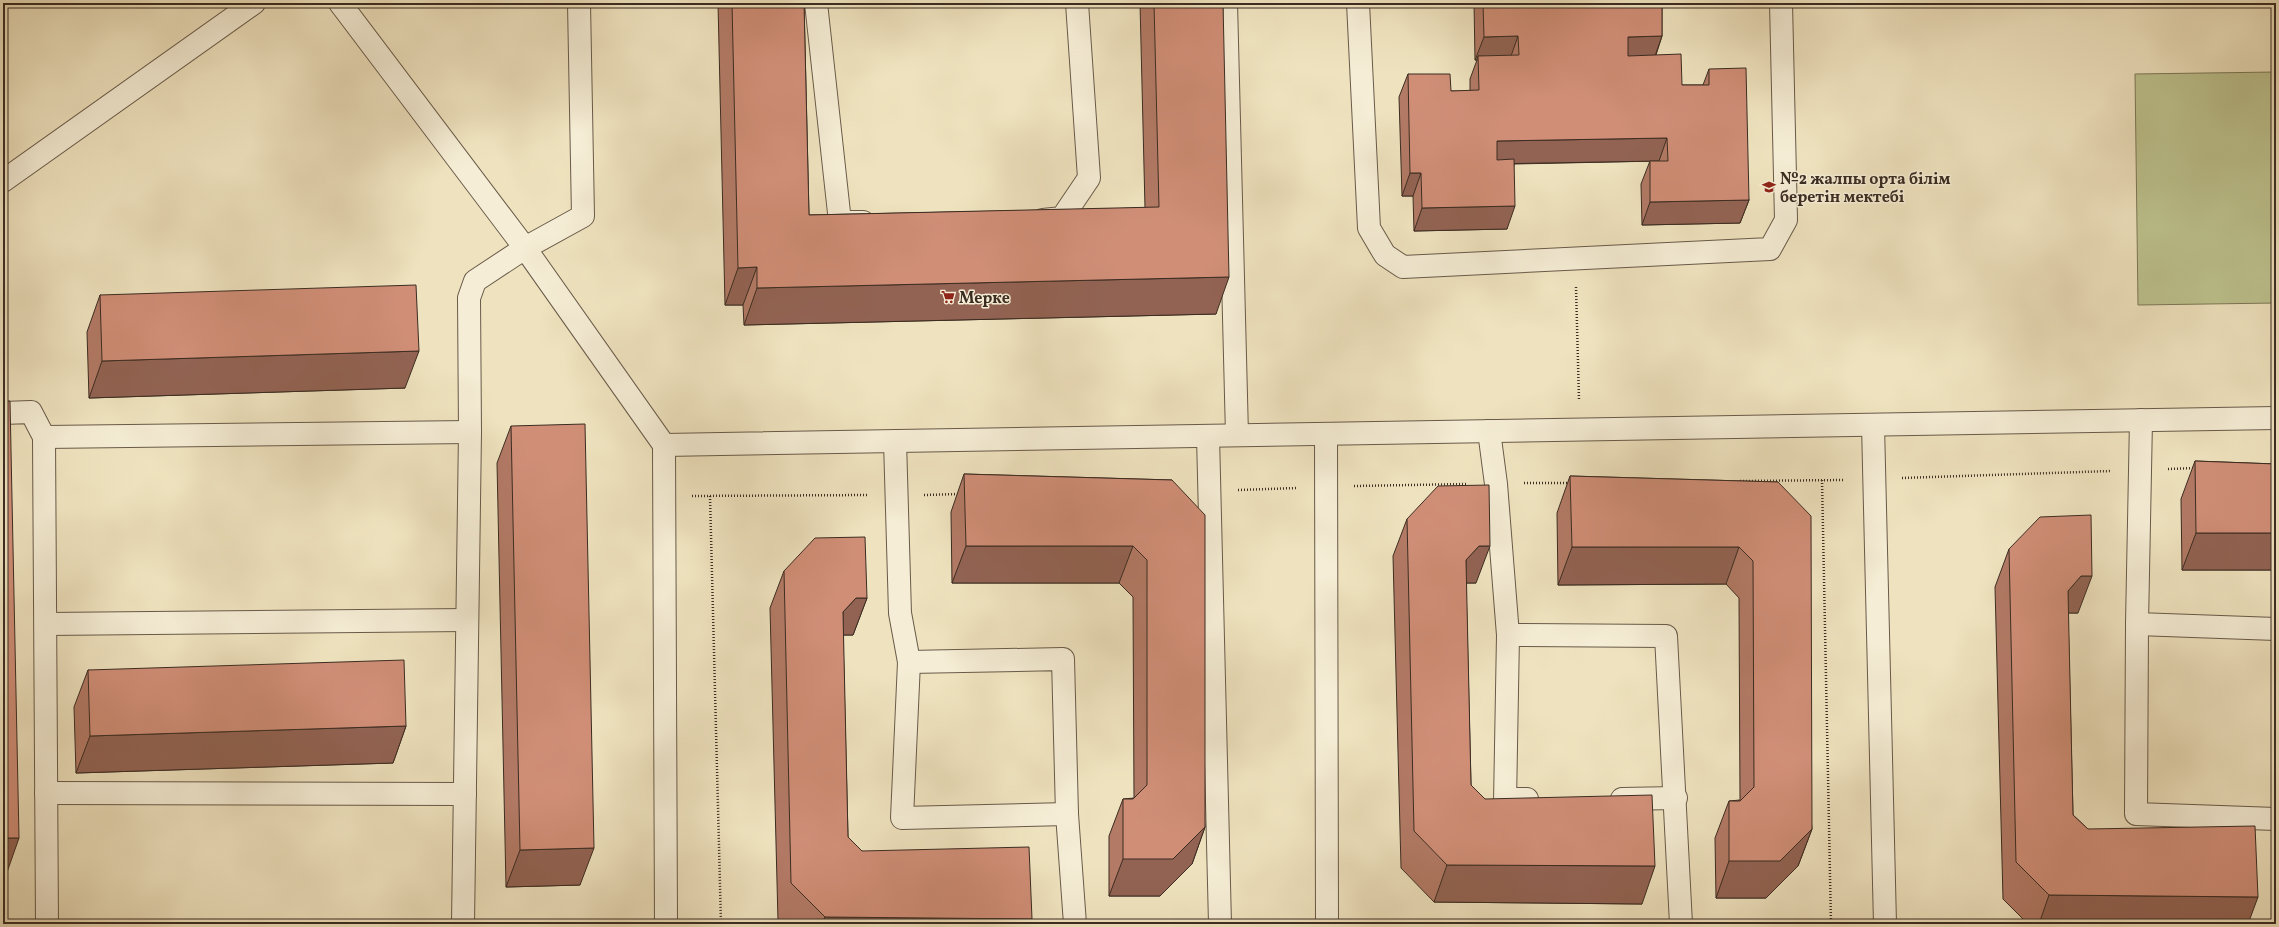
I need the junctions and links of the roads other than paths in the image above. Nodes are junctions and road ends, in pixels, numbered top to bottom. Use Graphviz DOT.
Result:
graph roads {
  1 [pos="254,3"];
  2 [pos="340,3"];
  3 [pos="579,3"];
  4 [pos="816,3"];
  5 [pos="1077,3"];
  6 [pos="1226,3"];
  7 [pos="1358,3"];
  8 [pos="1781,3"];
  9 [pos="3,180"];
  10 [pos="887,222"];
  11 [pos="1026,222"];
  12 [pos="525,248"];
  13 [pos="3,413"];
  14 [pos="2276,418"];
  15 [pos="2141,420"];
  16 [pos="1873,424"];
  17 [pos="1489,431"];
  18 [pos="470,432"];
  19 [pos="1326,434"];
  20 [pos="1237,435"];
  21 [pos="1208,436"];
  22 [pos="44,437"];
  23 [pos="895,441"];
  24 [pos="664,445"];
  25 [pos="467,620"];
  26 [pos="46,624"];
  27 [pos="2137,624"];
  28 [pos="2276,629"];
  29 [pos="1508,635"];
  30 [pos="909,662"];
  31 [pos="46,793"];
  32 [pos="465,794"];
  33 [pos="1676,798"];
  34 [pos="1545,799"];
  35 [pos="1599,799"];
  36 [pos="1067,814"];
  37 [pos="2276,819"];
  38 [pos="47,924"];
  39 [pos="463,924"];
  40 [pos="666,924"];
  41 [pos="1075,924"];
  42 [pos="1220,924"];
  43 [pos="1327,924"];
  44 [pos="1681,924"];
  45 [pos="1885,924"];
  1 -- 9 [label="street"];
  2 -- 12 [label="street"];
  3 -- 12 [label="street"];
  4 -- 10 [label="street"];
  5 -- 11 [label="street"];
  6 -- 20 [label="street"];
  7 -- 8 [label="street"];
  12 -- 18 [label="street"];
  12 -- 24 [label="street"];
  13 -- 22 [label="street"];
  14 -- 15 [label="street"];
  15 -- 16 [label="street"];
  15 -- 27 [label="street"];
  16 -- 17 [label="street"];
  16 -- 45 [label="street"];
  17 -- 19 [label="street"];
  17 -- 29 [label="street"];
  18 -- 22 [label="street"];
  18 -- 25 [label="street"];
  19 -- 20 [label="street"];
  19 -- 43 [label="street"];
  20 -- 21 [label="street"];
  21 -- 23 [label="street"];
  21 -- 42 [label="street"];
  22 -- 26 [label="street"];
  23 -- 24 [label="street"];
  23 -- 30 [label="street"];
  24 -- 40 [label="street"];
  25 -- 26 [label="street"];
  25 -- 32 [label="street"];
  26 -- 31 [label="street"];
  27 -- 28 [label="street"];
  27 -- 37 [label="street"];
  29 -- 33 [label="street"];
  29 -- 34 [label="street"];
  30 -- 36 [label="street"];
  30 -- 36 [label="street"];
  31 -- 32 [label="street"];
  31 -- 38 [label="street"];
  32 -- 39 [label="street"];
  33 -- 35 [label="street"];
  33 -- 44 [label="street"];
  36 -- 41 [label="street"];
}
